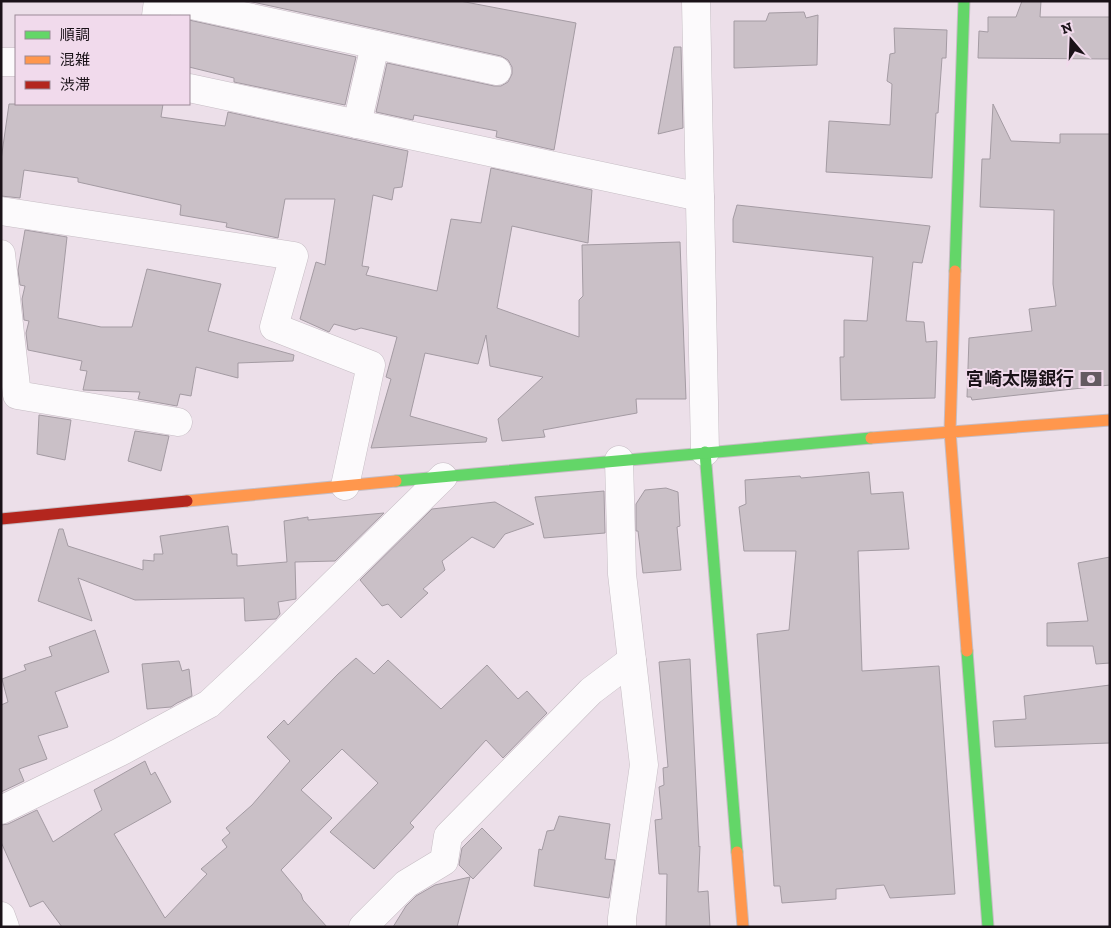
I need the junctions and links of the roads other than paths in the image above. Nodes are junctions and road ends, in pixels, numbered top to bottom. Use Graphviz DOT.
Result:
graph roads {
  1 [pos="158,1"];
  2 [pos="172,1"];
  3 [pos="696,1"];
  4 [pos="964,1"];
  5 [pos="156,15"];
  6 [pos="375,45"];
  7 [pos="1,62"];
  8 [pos="15,62"];
  9 [pos="497,71"];
  10 [pos="190,88"];
  11 [pos="357,124"];
  12 [pos="700,197"];
  13 [pos="1,211"];
  14 [pos="1,254"];
  15 [pos="1110,420"];
  16 [pos="178,422"];
  17 [pos="950,431"];
  18 [pos="704,452"];
  19 [pos="619,460"];
  20 [pos="444,477"];
  21 [pos="345,486"];
  22 [pos="1,519"];
  23 [pos="632,660"];
  24 [pos="1,810"];
  25 [pos="1,916"];
  26 [pos="5,927"];
  27 [pos="364,927"];
  28 [pos="622,927"];
  29 [pos="743,927"];
  30 [pos="988,927"];
  1 -- 5 [label="street"];
  2 -- 6 [label="street"];
  3 -- 12 [label="street"];
  4 -- 17 [label="street"];
  6 -- 9 [label="street"];
  6 -- 11 [label="street"];
  7 -- 8 [label="street"];
  10 -- 11 [label="street"];
  11 -- 12 [label="street"];
  12 -- 18 [label="street"];
  13 -- 21 [label="street"];
  14 -- 16 [label="street"];
  15 -- 17 [label="street"];
  17 -- 18 [label="street"];
  17 -- 30 [label="street"];
  18 -- 19 [label="street"];
  18 -- 29 [label="street"];
  19 -- 20 [label="street"];
  19 -- 23 [label="street"];
  20 -- 21 [label="street"];
  20 -- 24 [label="street"];
  21 -- 22 [label="street"];
  23 -- 27 [label="street"];
  23 -- 28 [label="street"];
  25 -- 26 [label="street"];
}
